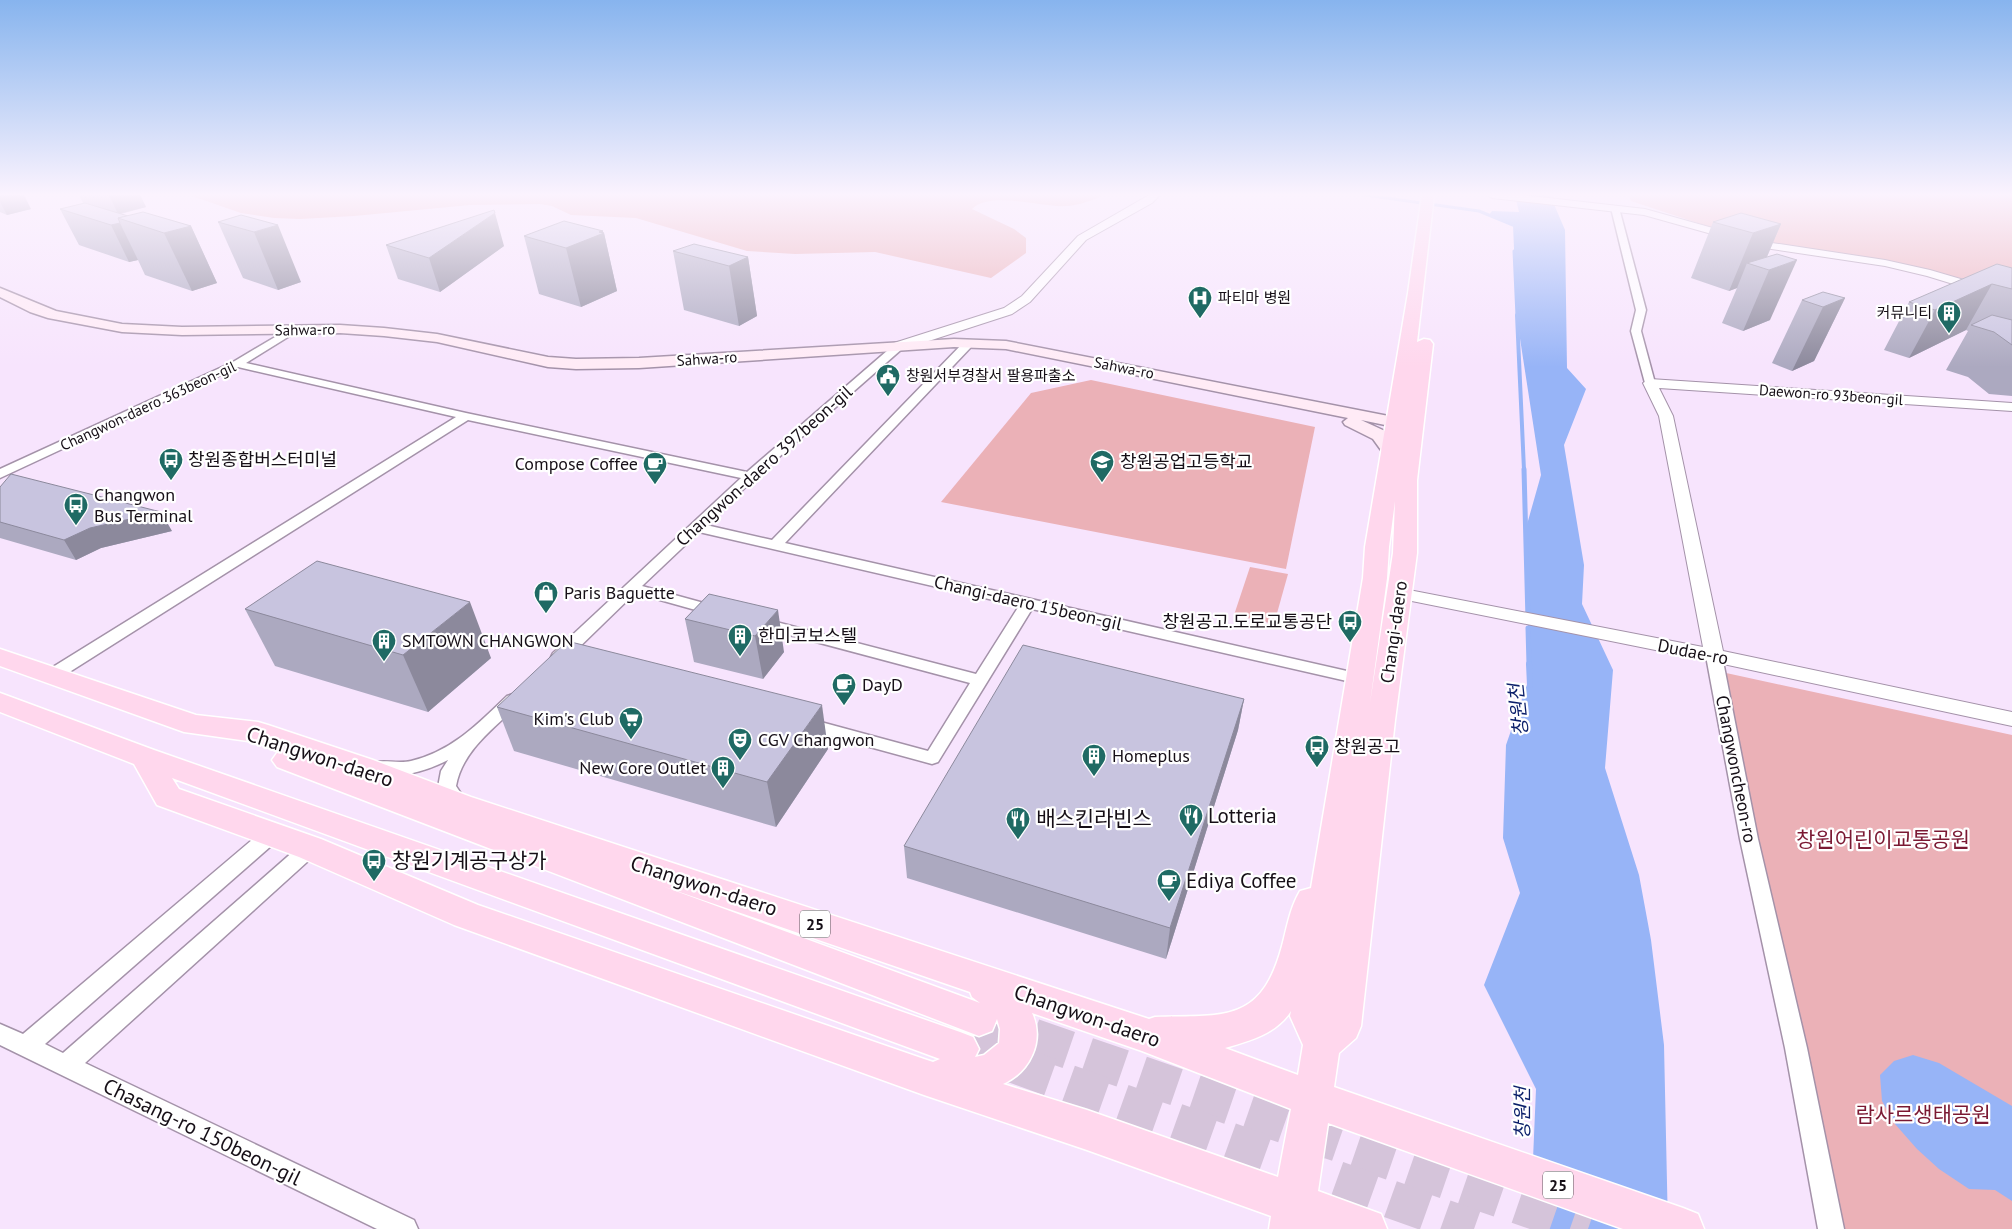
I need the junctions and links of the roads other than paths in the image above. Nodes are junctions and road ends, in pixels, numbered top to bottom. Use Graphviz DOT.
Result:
graph roads {
  1 [pos="1069,252"];
  2 [pos="1426,252"];
  3 [pos="1626,252"];
  4 [pos="1811,252"];
  5 [pos="0,292"];
  6 [pos="2012,298"];
  7 [pos="292,330"];
  8 [pos="969,343"];
  9 [pos="899,346"];
  10 [pos="237,364"];
  11 [pos="1650,383"];
  12 [pos="1292,402"];
  13 [pos="2012,407"];
  14 [pos="466,416"];
  15 [pos="1402,418"];
  16 [pos="1392,453"];
  17 [pos="0,474"];
  18 [pos="750,476"];
  19 [pos="696,527"];
  20 [pos="775,545"];
  21 [pos="632,588"];
  22 [pos="1373,588"];
  23 [pos="1400,594"];
  24 [pos="1028,603"];
  25 [pos="1707,654"];
  26 [pos="560,656"];
  27 [pos="0,657"];
  28 [pos="579,661"];
  29 [pos="546,669"];
  30 [pos="54,674"];
  31 [pos="1360,679"];
  32 [pos="980,680"];
  33 [pos="526,689"];
  34 [pos="4,704"];
  35 [pos="789,719"];
  36 [pos="2012,719"];
  37 [pos="194,725"];
  38 [pos="470,741"];
  39 [pos="144,757"];
  40 [pos="364,768"];
  41 [pos="460,805"];
  42 [pos="272,834"];
  43 [pos="310,848"];
  44 [pos="1328,878"];
  45 [pos="972,976"];
  46 [pos="980,1019"];
  47 [pos="0,1034"];
  48 [pos="1145,1035"];
  49 [pos="1322,1045"];
  50 [pos="25,1047"];
  51 [pos="960,1048"];
  52 [pos="64,1066"];
  53 [pos="924,1077"];
  54 [pos="1314,1099"];
  55 [pos="1293,1217"];
  56 [pos="405,1229"];
  57 [pos="1366,1229"];
  58 [pos="1683,1229"];
  59 [pos="1831,1229"];
  1 -- 9 [label="street"];
  2 -- 15 [label="main road, Changi-daero"];
  3 -- 11 [label="street, Changwoncheon-ro"];
  4 -- 6 [label="street"];
  5 -- 7 [label="main road, Sahwa-ro"];
  7 -- 9 [label="main road, Sahwa-ro"];
  7 -- 10 [label="street, Changwon-daero 363beon-gil"];
  8 -- 9 [label="main road, Sahwa-ro"];
  8 -- 12 [label="main road, Sahwa-ro"];
  8 -- 20 [label="street"];
  9 -- 18 [label="street, Changwon-daero 397beon-gil"];
  10 -- 14 [label="street"];
  10 -- 17 [label="street, Changwon-daero 363beon-gil"];
  11 -- 13 [label="street, Daewon-ro 93beon-gil"];
  11 -- 25 [label="street, Changwoncheon-ro"];
  12 -- 15 [label="main road"];
  12 -- 16 [label="main road"];
  14 -- 18 [label="street"];
  14 -- 30 [label="street"];
  15 -- 16 [label="main road, Changi-daero"];
  15 -- 23 [label="main road, Changi-daero"];
  16 -- 22 [label="main road, Changi-daero"];
  18 -- 19 [label="street, Changwon-daero 397beon-gil"];
  19 -- 20 [label="street, Changi-daero 15beon-gil"];
  19 -- 21 [label="street, Changwon-daero 397beon-gil"];
  20 -- 24 [label="street, Changi-daero 15beon-gil"];
  21 -- 26 [label="street, Changwon-daero 397beon-gil"];
  21 -- 32 [label="street"];
  22 -- 23 [label="street, Dudae-ro"];
  22 -- 31 [label="main road, Changi-daero"];
  23 -- 25 [label="street, Dudae-ro"];
  23 -- 49 [label="main road, Changi-daero"];
  24 -- 31 [label="street, Changi-daero 15beon-gil"];
  24 -- 32 [label="street"];
  25 -- 36 [label="street, Dudae-ro"];
  25 -- 59 [label="street, Changwoncheon-ro"];
  26 -- 28 [label="street"];
  26 -- 29 [label="street, Changwon-daero 397beon-gil"];
  27 -- 30 [label="main road, Changwon-daero"];
  30 -- 37 [label="main road, Changwon-daero"];
  31 -- 44 [label="main road, Changi-daero"];
  32 -- 35 [label="street"];
  33 -- 38 [label="street"];
  34 -- 39 [label="main road"];
  37 -- 40 [label="main road, Changwon-daero / 25"];
  37 -- 46 [label="main road"];
  38 -- 40 [label="street"];
  38 -- 41 [label="street"];
  39 -- 42 [label="main road"];
  39 -- 51 [label="main road"];
  40 -- 41 [label="main road, Changwon-daero / 25"];
  41 -- 45 [label="main road, Changwon-daero / 25"];
  42 -- 43 [label="main road"];
  42 -- 50 [label="street"];
  43 -- 52 [label="street"];
  43 -- 53 [label="main road"];
  44 -- 48 [label="main road"];
  44 -- 49 [label="main road, Changi-daero"];
  45 -- 48 [label="main road, Changwon-daero / 25"];
  45 -- 53 [label="main road"];
  47 -- 50 [label="street, Chasang-ro 150beon-gil"];
  48 -- 54 [label="main road, Changwon-daero / 25"];
  49 -- 54 [label="main road"];
  50 -- 52 [label="street, Chasang-ro 150beon-gil"];
  52 -- 56 [label="street, Chasang-ro 150beon-gil"];
  53 -- 55 [label="main road"];
  54 -- 55 [label="main road"];
  54 -- 58 [label="main road, Changwon-daero / 25"];
  55 -- 57 [label="main road"];
}
